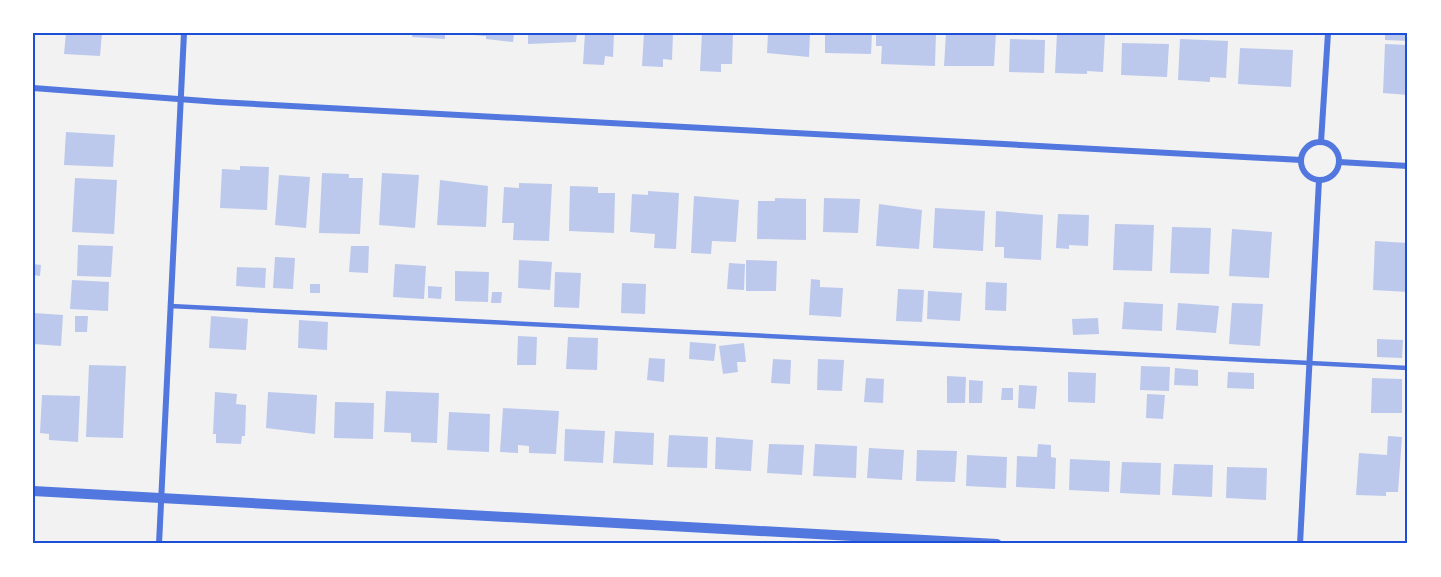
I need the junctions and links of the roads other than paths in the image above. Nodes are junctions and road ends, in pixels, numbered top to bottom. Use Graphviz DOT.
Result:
graph roads {
  1 [pos="184,33"];
  2 [pos="1328,33"];
  3 [pos="33,88"];
  4 [pos="180,99"];
  5 [pos="1321,142"];
  6 [pos="1301,160"];
  7 [pos="1339,162"];
  8 [pos="1408,166"];
  9 [pos="1319,180"];
  10 [pos="169,306"];
  11 [pos="1309,363"];
  12 [pos="1408,368"];
  13 [pos="33,491"];
  14 [pos="162,497"];
  15 [pos="159,544"];
  16 [pos="997,544"];
  17 [pos="1300,544"];
  1 -- 4 [label="street"];
  2 -- 5 [label="street"];
  3 -- 4 [label="street"];
  4 -- 6 [label="street"];
  4 -- 10 [label="street"];
  5 -- 6 [label="street"];
  5 -- 7 [label="street"];
  6 -- 9 [label="street"];
  7 -- 8 [label="street"];
  7 -- 9 [label="street"];
  9 -- 11 [label="street"];
  10 -- 11 [label="lane"];
  10 -- 14 [label="street"];
  11 -- 12 [label="lane"];
  11 -- 17 [label="street"];
  13 -- 14 [label="street"];
  14 -- 15 [label="street"];
  14 -- 16 [label="street"];
}
